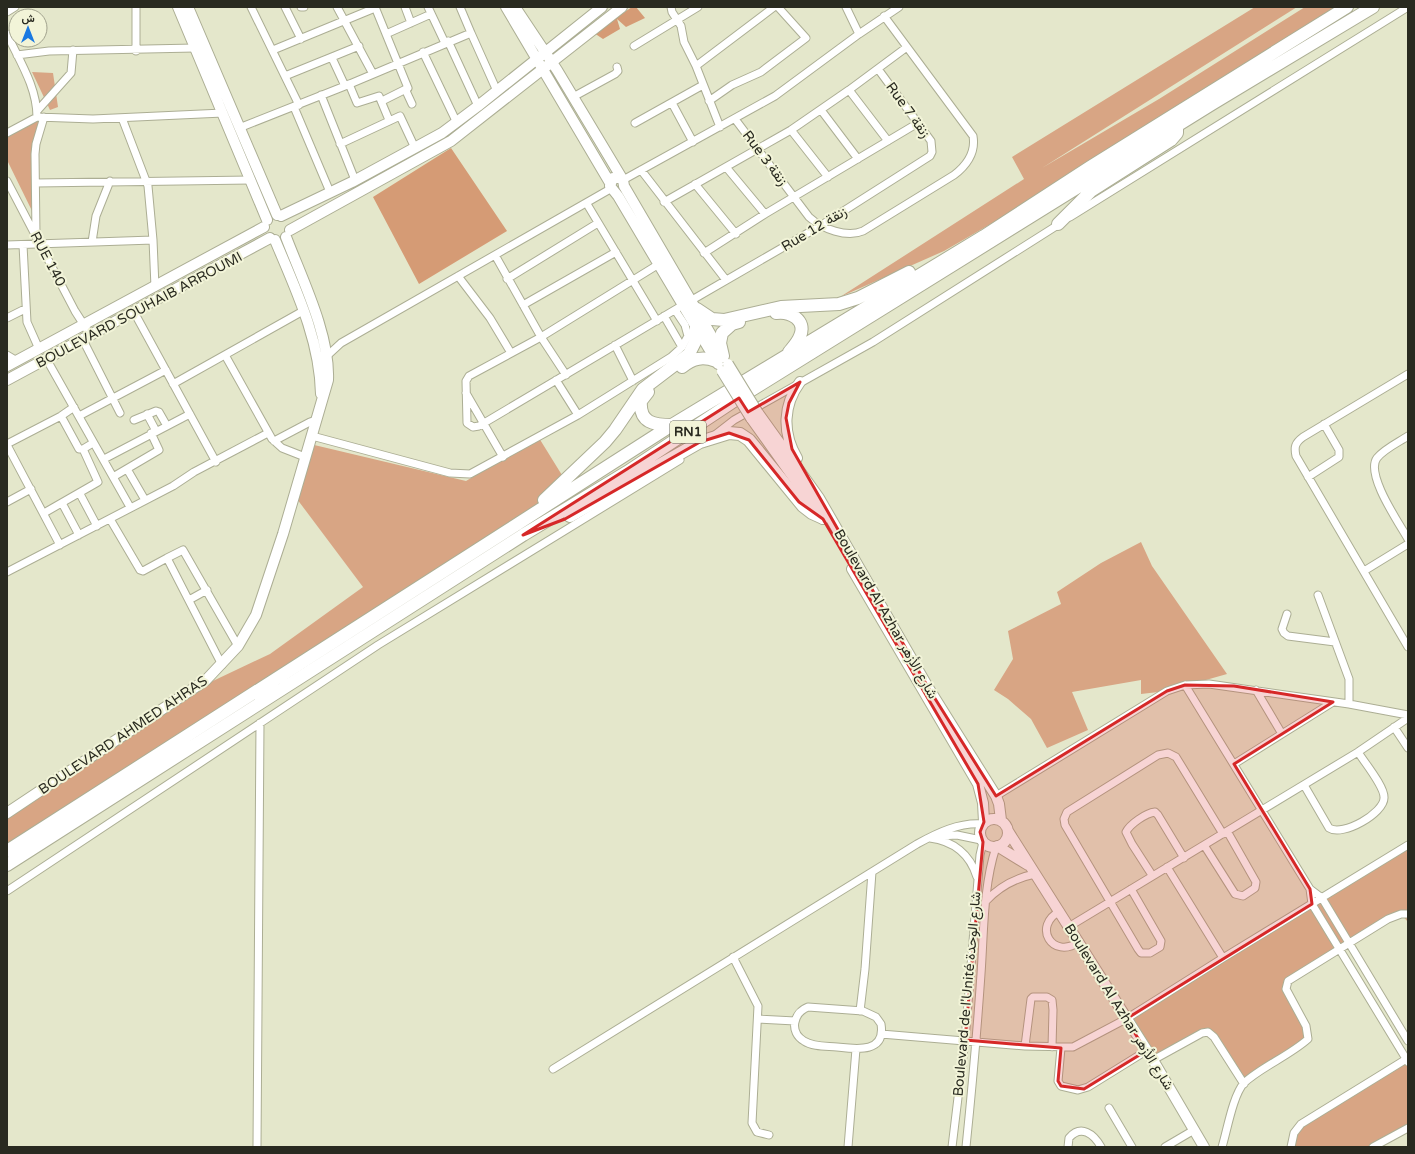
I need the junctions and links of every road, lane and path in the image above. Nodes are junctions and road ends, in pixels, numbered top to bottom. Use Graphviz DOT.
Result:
graph roads {
  1 [pos="15,7"];
  2 [pos="136,7"];
  3 [pos="178,7"];
  4 [pos="188,7"];
  5 [pos="251,7"];
  6 [pos="285,7"];
  7 [pos="337,7"];
  8 [pos="405,7"];
  9 [pos="460,7"];
  10 [pos="506,7"];
  11 [pos="515,7"];
  12 [pos="602,7"];
  13 [pos="622,7"];
  14 [pos="671,7"];
  15 [pos="698,7"];
  16 [pos="774,7"];
  17 [pos="778,7"];
  18 [pos="846,7"];
  19 [pos="1347,7"];
  20 [pos="1373,7"];
  21 [pos="1408,7"];
  22 [pos="375,8"];
  23 [pos="895,8"];
  24 [pos="429,10"];
  25 [pos="7,12"];
  26 [pos="884,16"];
  27 [pos="344,21"];
  28 [pos="677,21"];
  29 [pos="411,23"];
  30 [pos="471,33"];
  31 [pos="7,34"];
  32 [pos="386,34"];
  33 [pos="859,34"];
  34 [pos="301,39"];
  35 [pos="446,42"];
  36 [pos="359,46"];
  37 [pos="634,46"];
  38 [pos="906,47"];
  39 [pos="195,48"];
  40 [pos="73,50"];
  41 [pos="273,50"];
  42 [pos="136,51"];
  43 [pos="423,52"];
  44 [pos="17,55"];
  45 [pos="541,55"];
  46 [pos="332,58"];
  47 [pos="552,62"];
  48 [pos="398,63"];
  49 [pos="696,66"];
  50 [pos="617,67"];
  51 [pos="543,69"];
  52 [pos="878,69"];
  53 [pos="372,74"];
  54 [pos="285,76"];
  55 [pos="347,85"];
  56 [pos="703,85"];
  57 [pos="849,90"];
  58 [pos="406,91"];
  59 [pos="497,91"];
  60 [pos="322,96"];
  61 [pos="574,97"];
  62 [pos="382,101"];
  63 [pos="709,101"];
  64 [pos="672,103"];
  65 [pos="412,104"];
  66 [pos="297,106"];
  67 [pos="478,106"];
  68 [pos="821,110"];
  69 [pos="223,113"];
  70 [pos="40,115"];
  71 [pos="122,118"];
  72 [pos="735,119"];
  73 [pos="389,120"];
  74 [pos="456,123"];
  75 [pos="635,123"];
  76 [pos="918,123"];
  77 [pos="1178,126"];
  78 [pos="720,127"];
  79 [pos="239,128"];
  80 [pos="791,130"];
  81 [pos="7,133"];
  82 [pos="888,141"];
  83 [pos="693,142"];
  84 [pos="340,144"];
  85 [pos="415,148"];
  86 [pos="758,149"];
  87 [pos="932,152"];
  88 [pos="858,159"];
  89 [pos="726,167"];
  90 [pos="641,170"];
  91 [pos="828,177"];
  92 [pos="146,180"];
  93 [pos="251,180"];
  94 [pos="355,180"];
  95 [pos="7,181"];
  96 [pos="110,181"];
  97 [pos="36,183"];
  98 [pos="617,184"];
  99 [pos="695,184"];
  100 [pos="330,192"];
  101 [pos="10,193"];
  102 [pos="795,198"];
  103 [pos="664,202"];
  104 [pos="587,204"];
  105 [pos="764,214"];
  106 [pos="279,215"];
  107 [pos="598,223"];
  108 [pos="266,224"];
  109 [pos="1058,224"];
  110 [pos="820,226"];
  111 [pos="288,234"];
  112 [pos="736,234"];
  113 [pos="36,236"];
  114 [pos="984,236"];
  115 [pos="272,239"];
  116 [pos="154,240"];
  117 [pos="92,242"];
  118 [pos="40,244"];
  119 [pos="7,245"];
  120 [pos="23,245"];
  121 [pos="616,252"];
  122 [pos="704,253"];
  123 [pos="495,255"];
  124 [pos="658,264"];
  125 [pos="458,276"];
  126 [pos="507,279"];
  127 [pos="633,280"];
  128 [pos="726,280"];
  129 [pos="155,287"];
  130 [pos="523,305"];
  131 [pos="687,306"];
  132 [pos="25,309"];
  133 [pos="303,311"];
  134 [pos="134,312"];
  135 [pos="664,316"];
  136 [pos="7,318"];
  137 [pos="657,321"];
  138 [pos="700,324"];
  139 [pos="84,325"];
  140 [pos="541,337"];
  141 [pos="87,338"];
  142 [pos="615,345"];
  143 [pos="682,347"];
  144 [pos="39,349"];
  145 [pos="322,352"];
  146 [pos="511,353"];
  147 [pos="225,354"];
  148 [pos="7,355"];
  149 [pos="784,359"];
  150 [pos="47,360"];
  151 [pos="17,361"];
  152 [pos="722,363"];
  153 [pos="7,366"];
  154 [pos="166,370"];
  155 [pos="1408,374"];
  156 [pos="566,375"];
  157 [pos="7,380"];
  158 [pos="556,380"];
  159 [pos="633,381"];
  160 [pos="800,382"];
  161 [pos="173,384"];
  162 [pos="466,392"];
  163 [pos="113,398"];
  164 [pos="74,407"];
  165 [pos="120,413"];
  166 [pos="147,414"];
  167 [pos="190,414"];
  168 [pos="578,415"];
  169 [pos="61,416"];
  170 [pos="79,416"];
  171 [pos="755,416"];
  172 [pos="134,420"];
  173 [pos="316,420"];
  174 [pos="484,423"];
  175 [pos="1324,424"];
  176 [pos="672,425"];
  177 [pos="167,426"];
  178 [pos="154,432"];
  179 [pos="268,433"];
  180 [pos="312,436"];
  181 [pos="1408,436"];
  182 [pos="711,437"];
  183 [pos="274,441"];
  184 [pos="7,444"];
  185 [pos="93,444"];
  186 [pos="83,449"];
  187 [pos="305,457"];
  188 [pos="502,458"];
  189 [pos="104,459"];
  190 [pos="216,462"];
  191 [pos="128,469"];
  192 [pos="113,477"];
  193 [pos="1308,477"];
  194 [pos="31,490"];
  195 [pos="80,494"];
  196 [pos="145,500"];
  197 [pos="7,502"];
  198 [pos="62,504"];
  199 [pos="130,507"];
  200 [pos="44,513"];
  201 [pos="823,518"];
  202 [pos="110,519"];
  203 [pos="97,526"];
  204 [pos="838,531"];
  205 [pos="79,535"];
  206 [pos="523,535"];
  207 [pos="1408,539"];
  208 [pos="1408,544"];
  209 [pos="60,545"];
  210 [pos="167,558"];
  211 [pos="451,566"];
  212 [pos="1364,571"];
  213 [pos="7,572"];
  214 [pos="207,590"];
  215 [pos="1318,595"];
  216 [pos="188,600"];
  217 [pos="1287,614"];
  218 [pos="1335,642"];
  219 [pos="238,646"];
  220 [pos="1408,647"];
  221 [pos="222,665"];
  222 [pos="1185,685"];
  223 [pos="1256,690"];
  224 [pos="1333,702"];
  225 [pos="1350,704"];
  226 [pos="1408,715"];
  227 [pos="1408,718"];
  228 [pos="260,723"];
  229 [pos="1394,727"];
  230 [pos="1282,734"];
  231 [pos="1408,748"];
  232 [pos="1358,752"];
  233 [pos="1234,764"];
  234 [pos="1304,785"];
  235 [pos="996,796"];
  236 [pos="1262,810"];
  237 [pos="7,813"];
  238 [pos="1001,820"];
  239 [pos="983,823"];
  240 [pos="1008,831"];
  241 [pos="1225,832"];
  242 [pos="930,837"];
  243 [pos="982,841"];
  244 [pos="1204,845"];
  245 [pos="1408,846"];
  246 [pos="997,847"];
  247 [pos="7,851"];
  248 [pos="1184,858"];
  249 [pos="7,865"];
  250 [pos="1167,867"];
  251 [pos="1033,871"];
  252 [pos="872,872"];
  253 [pos="1152,875"];
  254 [pos="978,880"];
  255 [pos="1131,889"];
  256 [pos="1310,889"];
  257 [pos="7,891"];
  258 [pos="1322,898"];
  259 [pos="986,901"];
  260 [pos="1112,901"];
  261 [pos="1312,904"];
  262 [pos="1060,911"];
  263 [pos="1408,914"];
  264 [pos="1070,926"];
  265 [pos="1079,942"];
  266 [pos="1350,943"];
  267 [pos="1341,949"];
  268 [pos="733,957"];
  269 [pos="1222,958"];
  270 [pos="860,1011"];
  271 [pos="758,1019"];
  272 [pos="1126,1019"];
  273 [pos="795,1021"];
  274 [pos="881,1034"];
  275 [pos="965,1040"];
  276 [pos="976,1041"];
  277 [pos="1408,1041"];
  278 [pos="1025,1046"];
  279 [pos="1052,1047"];
  280 [pos="1061,1048"];
  281 [pos="856,1049"];
  282 [pos="1146,1051"];
  283 [pos="1153,1060"];
  284 [pos="1408,1060"];
  285 [pos="553,1069"];
  286 [pos="1244,1084"];
  287 [pos="1109,1108"];
  288 [pos="1408,1128"];
  289 [pos="1194,1130"];
  290 [pos="769,1135"];
  291 [pos="257,1147"];
  292 [pos="848,1147"];
  293 [pos="952,1147"];
  294 [pos="966,1147"];
  295 [pos="1068,1147"];
  296 [pos="1101,1147"];
  297 [pos="1132,1147"];
  298 [pos="1165,1147"];
  299 [pos="1204,1147"];
  300 [pos="1222,1147"];
  301 [pos="1291,1147"];
  302 [pos="1373,1147"];
  1 -- 25 [label="street"];
  2 -- 42 [label="street"];
  3 -- 39 [label="street"];
  4 -- 79 [label="street"];
  5 -- 41 [label="street"];
  6 -- 34 [label="street"];
  7 -- 27 [label="street"];
  8 -- 29 [label="street"];
  9 -- 30 [label="street"];
  10 -- 45 [label="street"];
  11 -- 45 [label="street"];
  12 -- 45 [label="street"];
  13 -- 47 [label="street"];
  14 -- 28 [label="street"];
  15 -- 28 [label="street"];
  16 -- 49 [label="street"];
  17 -- 63 [label="street"];
  18 -- 33 [label="street"];
  19 -- 114 [label="highway, RN1"];
  20 -- 77 [label="highway, RN1"];
  21 -- 109 [label="street"];
  22 -- 27 [label="street"];
  22 -- 32 [label="street"];
  23 -- 26 [label="street"];
  24 -- 29 [label="street"];
  24 -- 35 [label="street"];
  26 -- 33 [label="street"];
  26 -- 38 [label="street"];
  27 -- 34 [label="street"];
  27 -- 36 [label="street"];
  28 -- 37 [label="street"];
  28 -- 49 [label="street"];
  29 -- 32 [label="street"];
  30 -- 35 [label="street"];
  30 -- 59 [label="street"];
  31 -- 44 [label="street"];
  32 -- 48 [label="street"];
  33 -- 72 [label="street"];
  34 -- 41 [label="street"];
  35 -- 43 [label="street"];
  35 -- 67 [label="street"];
  36 -- 46 [label="street"];
  36 -- 53 [label="street"];
  38 -- 52 [label="street"];
  38 -- 110 [label="street"];
  39 -- 42 [label="street"];
  39 -- 69 [label="street"];
  40 -- 42 [label="street"];
  40 -- 44 [label="street"];
  40 -- 70 [label="street"];
  41 -- 54 [label="street"];
  43 -- 48 [label="street"];
  43 -- 74 [label="street"];
  44 -- 70 [label="street"];
  45 -- 47 [label="street"];
  45 -- 51 [label="street"];
  45 -- 59 [label="street"];
  46 -- 54 [label="street"];
  46 -- 55 [label="street"];
  47 -- 51 [label="street"];
  47 -- 61 [label="street"];
  48 -- 53 [label="street"];
  48 -- 58 [label="street"];
  49 -- 56 [label="street"];
  50 -- 61 [label="street"];
  51 -- 98 [label="street"];
  51 -- 111 [label="street"];
  52 -- 57 [label="street"];
  52 -- 76 [label="street, Rue 7 زنقة"];
  53 -- 55 [label="street"];
  54 -- 66 [label="street"];
  55 -- 60 [label="street"];
  55 -- 62 [label="street"];
  56 -- 63 [label="street"];
  56 -- 64 [label="street"];
  57 -- 68 [label="street"];
  57 -- 82 [label="street"];
  58 -- 62 [label="street"];
  58 -- 65 [label="street"];
  59 -- 67 [label="street"];
  60 -- 66 [label="street"];
  60 -- 84 [label="street"];
  61 -- 98 [label="street"];
  62 -- 73 [label="street"];
  63 -- 78 [label="street"];
  64 -- 75 [label="street"];
  64 -- 83 [label="street"];
  66 -- 79 [label="street"];
  66 -- 100 [label="street"];
  67 -- 74 [label="street"];
  68 -- 80 [label="street"];
  68 -- 88 [label="street"];
  69 -- 71 [label="street"];
  69 -- 93 [label="street"];
  70 -- 71 [label="street"];
  70 -- 81 [label="street"];
  70 -- 97 [label="street"];
  71 -- 92 [label="street"];
  72 -- 78 [label="street"];
  72 -- 86 [label="street, Rue 3 زنقة"];
  73 -- 84 [label="street"];
  73 -- 85 [label="street"];
  74 -- 85 [label="street"];
  76 -- 82 [label="street"];
  76 -- 87 [label="street, Rue 7 زنقة"];
  77 -- 109 [label="highway"];
  77 -- 206 [label="highway, RN1"];
  78 -- 83 [label="street"];
  79 -- 106 [label="street"];
  80 -- 86 [label="street"];
  80 -- 91 [label="street"];
  82 -- 88 [label="street"];
  83 -- 90 [label="street"];
  84 -- 94 [label="street"];
  85 -- 94 [label="street"];
  86 -- 89 [label="street"];
  86 -- 102 [label="street, Rue 3 زنقة"];
  87 -- 110 [label="street, Rue 12 زنقة"];
  88 -- 91 [label="street"];
  89 -- 99 [label="street"];
  89 -- 105 [label="street"];
  90 -- 98 [label="street"];
  90 -- 103 [label="street"];
  91 -- 102 [label="street"];
  92 -- 93 [label="street"];
  92 -- 96 [label="street"];
  92 -- 116 [label="street"];
  93 -- 108 [label="street"];
  94 -- 100 [label="street"];
  95 -- 101 [label="street, RUE 140"];
  96 -- 97 [label="street"];
  96 -- 117 [label="street"];
  97 -- 113 [label="street"];
  98 -- 104 [label="street"];
  98 -- 124 [label="street"];
  98 -- 131 [label="street"];
  99 -- 103 [label="street"];
  99 -- 112 [label="street"];
  100 -- 106 [label="street"];
  101 -- 113 [label="street, RUE 140"];
  102 -- 105 [label="street"];
  102 -- 110 [label="street, Rue 3 زنقة"];
  103 -- 122 [label="street"];
  104 -- 107 [label="street"];
  104 -- 123 [label="street"];
  105 -- 112 [label="street"];
  106 -- 108 [label="street"];
  106 -- 111 [label="street"];
  107 -- 121 [label="street"];
  107 -- 126 [label="street"];
  108 -- 115 [label="street"];
  108 -- 129 [label="street, BOULEVARD SOUHAIB ARROUMI"];
  109 -- 160 [label="street"];
  110 -- 128 [label="street, Rue 12 زنقة"];
  111 -- 115 [label="street"];
  111 -- 145 [label="street"];
  112 -- 122 [label="street"];
  113 -- 118 [label="street, RUE 140"];
  114 -- 131 [label="highway"];
  114 -- 149 [label="highway, RN1"];
  115 -- 133 [label="street"];
  115 -- 134 [label="street, BOULEVARD SOUHAIB ARROUMI"];
  116 -- 117 [label="street"];
  116 -- 129 [label="street"];
  117 -- 118 [label="street"];
  118 -- 120 [label="street"];
  118 -- 139 [label="street, RUE 140"];
  119 -- 120 [label="street"];
  120 -- 132 [label="street"];
  121 -- 127 [label="street"];
  121 -- 130 [label="street"];
  122 -- 128 [label="street"];
  123 -- 125 [label="street"];
  123 -- 126 [label="street"];
  124 -- 127 [label="street"];
  124 -- 131 [label="street"];
  125 -- 145 [label="street"];
  125 -- 146 [label="street"];
  126 -- 130 [label="street"];
  127 -- 137 [label="street"];
  127 -- 140 [label="street"];
  128 -- 131 [label="street, Rue 12 زنقة"];
  129 -- 139 [label="street, BOULEVARD SOUHAIB ARROUMI"];
  130 -- 140 [label="street"];
  131 -- 135 [label="street, Rue 12 زنقة"];
  131 -- 138 [label="street"];
  131 -- 138 [label="street"];
  131 -- 143 [label="street"];
  132 -- 136 [label="street"];
  132 -- 144 [label="street"];
  133 -- 145 [label="street"];
  133 -- 147 [label="street"];
  134 -- 141 [label="street, BOULEVARD SOUHAIB ARROUMI"];
  134 -- 154 [label="street"];
  135 -- 137 [label="street, Rue 12 زنقة"];
  135 -- 143 [label="street"];
  137 -- 142 [label="street, Rue 12 زنقة"];
  138 -- 152 [label="street"];
  138 -- 211 [label="highway"];
  139 -- 141 [label="street, RUE 140"];
  139 -- 144 [label="street, BOULEVARD SOUHAIB ARROUMI"];
  140 -- 146 [label="street"];
  140 -- 156 [label="street"];
  141 -- 150 [label="street, BOULEVARD SOUHAIB ARROUMI"];
  141 -- 163 [label="street, RUE 140"];
  142 -- 156 [label="street, Rue 12 زنقة"];
  142 -- 159 [label="street"];
  143 -- 159 [label="street"];
  144 -- 151 [label="street, BOULEVARD SOUHAIB ARROUMI"];
  145 -- 173 [label="street, BOULEVARD AHMED AHRAS"];
  146 -- 162 [label="street"];
  147 -- 161 [label="street"];
  147 -- 179 [label="street"];
  148 -- 151 [label="street"];
  149 -- 152 [label="highway"];
  149 -- 176 [label="highway, RN1"];
  150 -- 157 [label="street, BOULEVARD SOUHAIB ARROUMI"];
  150 -- 164 [label="street"];
  151 -- 153 [label="street, BOULEVARD SOUHAIB ARROUMI"];
  152 -- 171 [label="street, bridge"];
  152 -- 176 [label="highway"];
  154 -- 161 [label="street"];
  154 -- 163 [label="street"];
  155 -- 175 [label="street"];
  156 -- 158 [label="street, Rue 12 زنقة"];
  158 -- 168 [label="street"];
  158 -- 174 [label="street, Rue 12 زنقة"];
  159 -- 168 [label="street"];
  160 -- 182 [label="street"];
  160 -- 204 [label="street"];
  161 -- 167 [label="street"];
  162 -- 174 [label="street"];
  162 -- 174 [label="street"];
  163 -- 165 [label="street, RUE 140"];
  163 -- 170 [label="street"];
  164 -- 169 [label="street"];
  164 -- 170 [label="street"];
  166 -- 172 [label="street"];
  166 -- 177 [label="street"];
  166 -- 178 [label="street"];
  167 -- 177 [label="street"];
  167 -- 190 [label="street"];
  168 -- 188 [label="street"];
  169 -- 184 [label="street"];
  169 -- 186 [label="street"];
  170 -- 185 [label="street"];
  171 -- 201 [label="street, Boulevard Al Azhar شارع الأزهر"];
  171 -- 204 [label="street, Boulevard Al Azhar شارع الأزهر"];
  173 -- 180 [label="street, BOULEVARD AHMED AHRAS"];
  173 -- 183 [label="street"];
  174 -- 188 [label="street"];
  175 -- 193 [label="street"];
  175 -- 193 [label="street"];
  176 -- 211 [label="highway, RN1"];
  177 -- 178 [label="street"];
  178 -- 189 [label="street"];
  178 -- 191 [label="street"];
  179 -- 183 [label="street"];
  179 -- 190 [label="street"];
  180 -- 187 [label="street, BOULEVARD AHMED AHRAS"];
  180 -- 188 [label="street"];
  181 -- 207 [label="street"];
  182 -- 201 [label="highway"];
  182 -- 206 [label="highway"];
  182 -- 228 [label="street"];
  183 -- 187 [label="street"];
  184 -- 194 [label="street"];
  185 -- 186 [label="street"];
  185 -- 189 [label="street"];
  186 -- 195 [label="street"];
  187 -- 219 [label="street, BOULEVARD AHMED AHRAS"];
  189 -- 192 [label="street"];
  190 -- 196 [label="street"];
  191 -- 192 [label="street"];
  191 -- 196 [label="street"];
  192 -- 199 [label="street"];
  193 -- 212 [label="street"];
  194 -- 197 [label="street"];
  194 -- 200 [label="street"];
  195 -- 198 [label="street"];
  195 -- 203 [label="street"];
  196 -- 199 [label="street"];
  198 -- 200 [label="street"];
  198 -- 205 [label="street"];
  199 -- 202 [label="street"];
  200 -- 209 [label="street"];
  201 -- 239 [label="street, Boulevard Al Azhar شارع الأزهر"];
  202 -- 203 [label="street"];
  202 -- 210 [label="street"];
  203 -- 205 [label="street"];
  204 -- 235 [label="street, Boulevard Al Azhar شارع الأزهر"];
  205 -- 209 [label="street"];
  206 -- 249 [label="highway, RN1"];
  208 -- 212 [label="street"];
  209 -- 213 [label="street"];
  210 -- 214 [label="street"];
  210 -- 216 [label="street"];
  211 -- 247 [label="highway, RN1"];
  212 -- 220 [label="street"];
  214 -- 216 [label="street"];
  214 -- 219 [label="street"];
  215 -- 218 [label="street"];
  216 -- 221 [label="street"];
  217 -- 218 [label="street"];
  218 -- 225 [label="street"];
  219 -- 221 [label="street, BOULEVARD AHMED AHRAS"];
  221 -- 237 [label="street, BOULEVARD AHMED AHRAS"];
  222 -- 223 [label="street"];
  222 -- 233 [label="street"];
  222 -- 235 [label="street"];
  223 -- 224 [label="street"];
  223 -- 230 [label="street"];
  224 -- 225 [label="street"];
  224 -- 230 [label="street"];
  225 -- 226 [label="street"];
  227 -- 229 [label="street"];
  228 -- 257 [label="street"];
  228 -- 291 [label="street"];
  229 -- 231 [label="street"];
  229 -- 232 [label="street"];
  230 -- 233 [label="street"];
  232 -- 234 [label="street"];
  232 -- 234 [label="street"];
  233 -- 236 [label="street"];
  234 -- 236 [label="street"];
  235 -- 238 [label="street, Boulevard Al Azhar شارع الأزهر"];
  236 -- 241 [label="street"];
  236 -- 256 [label="street"];
  238 -- 239 [label="street"];
  238 -- 240 [label="street"];
  239 -- 242 [label="street"];
  239 -- 243 [label="street"];
  240 -- 246 [label="street"];
  240 -- 251 [label="street, Boulevard Al Azhar شارع الأزهر"];
  241 -- 244 [label="street"];
  241 -- 244 [label="street"];
  241 -- 260 [label="street"];
  242 -- 243 [label="street"];
  242 -- 252 [label="street"];
  242 -- 254 [label="street"];
  243 -- 246 [label="street"];
  243 -- 254 [label="street, Boulevard de l'Unité شارع الوحدة"];
  244 -- 248 [label="street"];
  245 -- 258 [label="street"];
  246 -- 251 [label="street, Boulevard Al Azhar شارع الأزهر"];
  246 -- 259 [label="street, Boulevard de l'Unité شارع الوحدة"];
  248 -- 250 [label="street"];
  248 -- 253 [label="street"];
  250 -- 253 [label="street"];
  250 -- 269 [label="street"];
  251 -- 259 [label="street"];
  251 -- 262 [label="street, Boulevard Al Azhar شارع الأزهر"];
  252 -- 268 [label="street"];
  252 -- 270 [label="street"];
  253 -- 255 [label="street"];
  254 -- 275 [label="street, Boulevard de l'Unité شارع الوحدة"];
  255 -- 260 [label="street"];
  255 -- 260 [label="street"];
  256 -- 258 [label="street"];
  256 -- 261 [label="street"];
  258 -- 261 [label="street"];
  258 -- 266 [label="street"];
  259 -- 276 [label="street, Boulevard de l'Unité شارع الوحدة"];
  260 -- 264 [label="street"];
  261 -- 267 [label="street"];
  261 -- 269 [label="street"];
  262 -- 264 [label="street, Boulevard Al Azhar شارع الأزهر"];
  262 -- 265 [label="street"];
  263 -- 266 [label="street"];
  264 -- 265 [label="street, Boulevard Al Azhar شارع الأزهر"];
  265 -- 272 [label="street, Boulevard Al Azhar شارع الأزهر"];
  266 -- 267 [label="street"];
  266 -- 277 [label="street"];
  267 -- 284 [label="street"];
  267 -- 286 [label="street"];
  268 -- 271 [label="street"];
  268 -- 285 [label="street"];
  269 -- 272 [label="street"];
  270 -- 273 [label="street"];
  270 -- 274 [label="street"];
  271 -- 273 [label="street"];
  271 -- 290 [label="street"];
  272 -- 280 [label="street"];
  272 -- 282 [label="street, Boulevard Al Azhar شارع الأزهر"];
  273 -- 281 [label="street"];
  274 -- 275 [label="street"];
  274 -- 281 [label="street"];
  275 -- 276 [label="street"];
  275 -- 293 [label="street, Boulevard de l'Unité شارع الوحدة"];
  276 -- 278 [label="street"];
  276 -- 294 [label="street, Boulevard de l'Unité شارع الوحدة"];
  278 -- 279 [label="street"];
  278 -- 279 [label="street"];
  279 -- 280 [label="street"];
  280 -- 282 [label="street"];
  281 -- 292 [label="street"];
  282 -- 283 [label="street, Boulevard Al Azhar شارع الأزهر"];
  283 -- 286 [label="street"];
  283 -- 289 [label="street, Boulevard Al Azhar شارع الأزهر"];
  284 -- 301 [label="street"];
  286 -- 300 [label="street"];
  287 -- 297 [label="street"];
  288 -- 302 [label="street"];
  289 -- 298 [label="street"];
  289 -- 299 [label="street, Boulevard Al Azhar شارع الأزهر"];
  295 -- 296 [label="street"];
}
